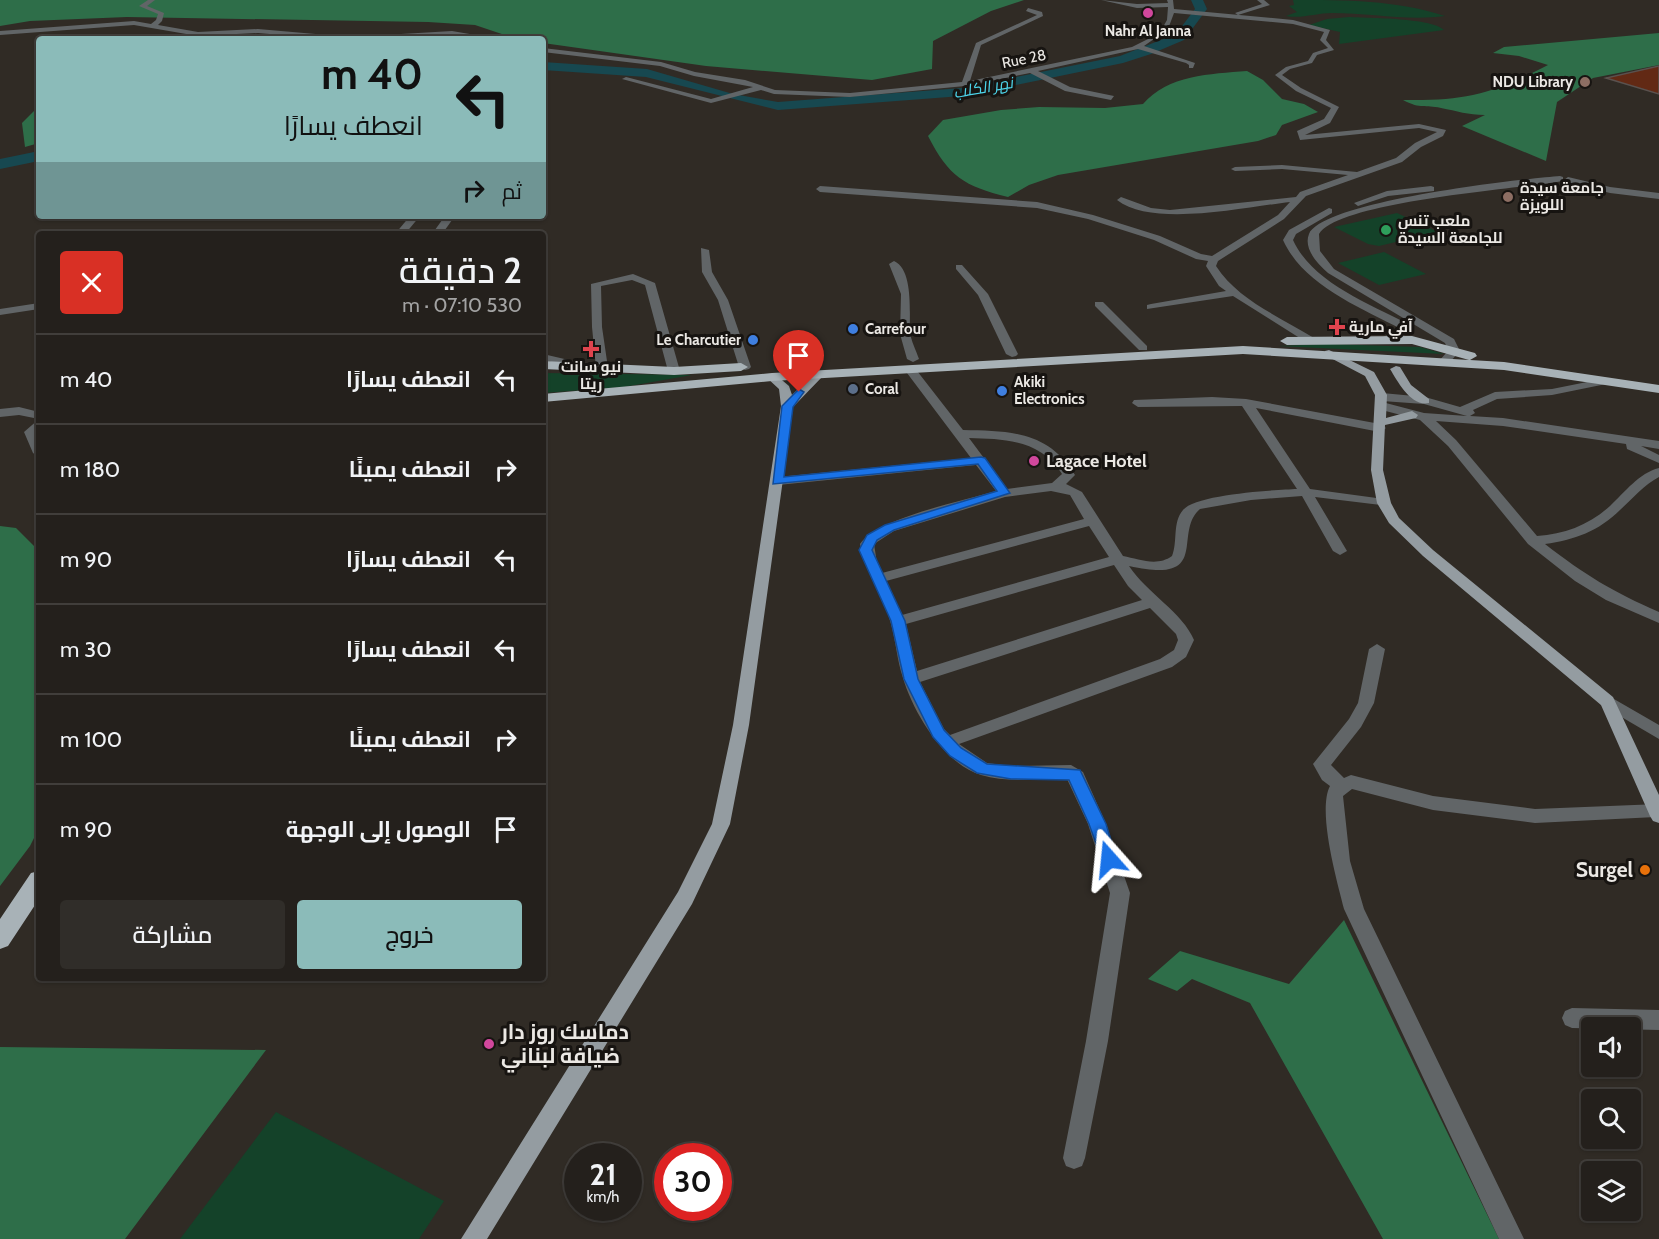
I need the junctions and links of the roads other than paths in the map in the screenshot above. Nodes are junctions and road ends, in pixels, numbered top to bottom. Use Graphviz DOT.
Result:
graph roads {
  1 [pos="152,0"];
  2 [pos="1104,0"];
  3 [pos="1260,0"];
  4 [pos="1171,5"];
  5 [pos="1028,10"];
  6 [pos="1232,16"];
  7 [pos="153,26"];
  8 [pos="0,33"];
  9 [pos="314,36"];
  10 [pos="402,36"];
  11 [pos="474,36"];
  12 [pos="1141,47"];
  13 [pos="546,50"];
  14 [pos="1191,67"];
  15 [pos="1032,72"];
  16 [pos="626,79"];
  17 [pos="965,84"];
  18 [pos="955,86"];
  19 [pos="759,87"];
  20 [pos="968,94"];
  21 [pos="1111,98"];
  22 [pos="1235,169"];
  23 [pos="1357,173"];
  24 [pos="1564,177"];
  25 [pos="820,189"];
  26 [pos="1659,194"];
  27 [pos="1298,199"];
  28 [pos="1121,200"];
  29 [pos="413,219"];
  30 [pos="403,231"];
  31 [pos="1290,248"];
  32 [pos="704,250"];
  33 [pos="1314,252"];
  34 [pos="1214,260"];
  35 [pos="894,264"];
  36 [pos="959,267"];
  37 [pos="1235,293"];
  38 [pos="1099,304"];
  39 [pos="36,306"];
  40 [pos="1151,307"];
  41 [pos="0,312"];
  42 [pos="1410,329"];
  43 [pos="1437,332"];
  44 [pos="1387,339"];
  45 [pos="1310,340"];
  46 [pos="1143,348"];
  47 [pos="1454,351"];
  48 [pos="1329,353"];
  49 [pos="1012,354"];
  50 [pos="546,358"];
  51 [pos="1444,362"];
  52 [pos="546,364"];
  53 [pos="911,364"];
  54 [pos="1504,366"];
  55 [pos="745,367"];
  56 [pos="595,368"];
  57 [pos="674,371"];
  58 [pos="818,375"];
  59 [pos="772,377"];
  60 [pos="1607,381"];
  61 [pos="1389,384"];
  62 [pos="1659,388"];
  63 [pos="546,398"];
  64 [pos="1425,401"];
  65 [pos="1138,403"];
  66 [pos="1246,403"];
  67 [pos="0,404"];
  68 [pos="787,406"];
  69 [pos="19,411"];
  70 [pos="1453,412"];
  71 [pos="0,413"];
  72 [pos="36,415"];
  73 [pos="1418,416"];
  74 [pos="1380,425"];
  75 [pos="36,426"];
  76 [pos="961,434"];
  77 [pos="1452,443"];
  78 [pos="36,446"];
  79 [pos="1659,452"];
  80 [pos="981,461"];
  81 [pos="1659,472"];
  82 [pos="778,481"];
  83 [pos="1057,486"];
  84 [pos="1307,492"];
  85 [pos="1004,493"];
  86 [pos="1384,503"];
  87 [pos="1092,521"];
  88 [pos="1533,541"];
  89 [pos="1340,551"];
  90 [pos="1116,560"];
  91 [pos="877,579"];
  92 [pos="1152,602"];
  93 [pos="1659,618"];
  94 [pos="898,621"];
  95 [pos="1377,650"];
  96 [pos="911,679"];
  97 [pos="1607,701"];
  98 [pos="1659,733"];
  99 [pos="947,742"];
  100 [pos="1342,785"];
  101 [pos="1657,813"];
  102 [pos="36,885"];
  103 [pos="0,939"];
  104 [pos="1572,1018"];
  105 [pos="1659,1020"];
  106 [pos="1074,1158"];
  107 [pos="473,1239"];
  108 [pos="1512,1239"];
  1 -- 7 [label="street"];
  2 -- 4 [label="street"];
  3 -- 6 [label="street"];
  4 -- 6 [label="street"];
  4 -- 12 [label="street, Rue 28"];
  5 -- 17 [label="street"];
  6 -- 23 [label="street"];
  7 -- 8 [label="street"];
  7 -- 9 [label="street"];
  10 -- 11 [label="street"];
  12 -- 14 [label="street"];
  12 -- 15 [label="street, Rue 28"];
  13 -- 19 [label="street, Rue 28"];
  15 -- 17 [label="street, Rue 28"];
  15 -- 21 [label="street"];
  16 -- 19 [label="street"];
  17 -- 18 [label="street, Rue 28"];
  18 -- 19 [label="street, Rue 28"];
  18 -- 20 [label="street"];
  22 -- 23 [label="street"];
  23 -- 27 [label="street"];
  24 -- 26 [label="street"];
  24 -- 31 [label="street"];
  24 -- 33 [label="street"];
  25 -- 34 [label="street"];
  27 -- 28 [label="street"];
  27 -- 34 [label="street"];
  29 -- 30 [label="street"];
  31 -- 33 [label="street"];
  31 -- 42 [label="street"];
  32 -- 55 [label="street"];
  33 -- 43 [label="street"];
  34 -- 37 [label="street"];
  35 -- 53 [label="street"];
  36 -- 49 [label="street"];
  37 -- 40 [label="street"];
  37 -- 45 [label="street"];
  38 -- 46 [label="street"];
  39 -- 41 [label="street"];
  42 -- 43 [label="street"];
  42 -- 44 [label="street"];
  43 -- 47 [label="street"];
  44 -- 45 [label="highway"];
  44 -- 47 [label="highway"];
  45 -- 46 [label="highway"];
  46 -- 49 [label="highway"];
  47 -- 51 [label="street"];
  47 -- 54 [label="highway"];
  48 -- 53 [label="highway"];
  48 -- 61 [label="highway"];
  48 -- 61 [label="main road"];
  49 -- 53 [label="highway"];
  50 -- 56 [label="street"];
  51 -- 54 [label="highway"];
  51 -- 61 [label="highway"];
  52 -- 56 [label="highway"];
  53 -- 55 [label="highway"];
  53 -- 58 [label="highway"];
  53 -- 76 [label="street"];
  54 -- 60 [label="highway"];
  55 -- 57 [label="highway"];
  56 -- 57 [label="highway"];
  56 -- 57 [label="street"];
  58 -- 59 [label="highway"];
  58 -- 68 [label="main road"];
  59 -- 63 [label="highway"];
  59 -- 68 [label="main road"];
  60 -- 62 [label="highway"];
  60 -- 70 [label="street"];
  61 -- 64 [label="street"];
  61 -- 64 [label="main road"];
  61 -- 73 [label="street"];
  61 -- 74 [label="main road"];
  64 -- 70 [label="street"];
  65 -- 66 [label="street"];
  66 -- 74 [label="street"];
  66 -- 84 [label="street"];
  67 -- 69 [label="street"];
  68 -- 82 [label="main road"];
  69 -- 71 [label="street"];
  69 -- 72 [label="street"];
  70 -- 73 [label="street"];
  70 -- 77 [label="street"];
  70 -- 79 [label="street"];
  73 -- 74 [label="main road"];
  73 -- 77 [label="street"];
  74 -- 86 [label="main road"];
  75 -- 78 [label="street"];
  76 -- 80 [label="street"];
  76 -- 83 [label="street"];
  77 -- 88 [label="street"];
  80 -- 82 [label="street"];
  80 -- 85 [label="street"];
  81 -- 88 [label="street"];
  82 -- 107 [label="main road"];
  83 -- 85 [label="street"];
  83 -- 87 [label="street"];
  84 -- 86 [label="street"];
  84 -- 89 [label="street"];
  84 -- 90 [label="street"];
  85 -- 91 [label="street"];
  86 -- 97 [label="main road"];
  87 -- 90 [label="street"];
  87 -- 91 [label="street"];
  88 -- 93 [label="street"];
  90 -- 92 [label="street"];
  90 -- 94 [label="street"];
  91 -- 94 [label="street"];
  92 -- 96 [label="street"];
  92 -- 99 [label="street"];
  94 -- 96 [label="street"];
  95 -- 100 [label="street"];
  96 -- 99 [label="street"];
  97 -- 98 [label="street"];
  97 -- 101 [label="main road"];
  99 -- 106 [label="street"];
  100 -- 101 [label="street"];
  100 -- 108 [label="street"];
  102 -- 103 [label="highway"];
  104 -- 105 [label="street"];
}
